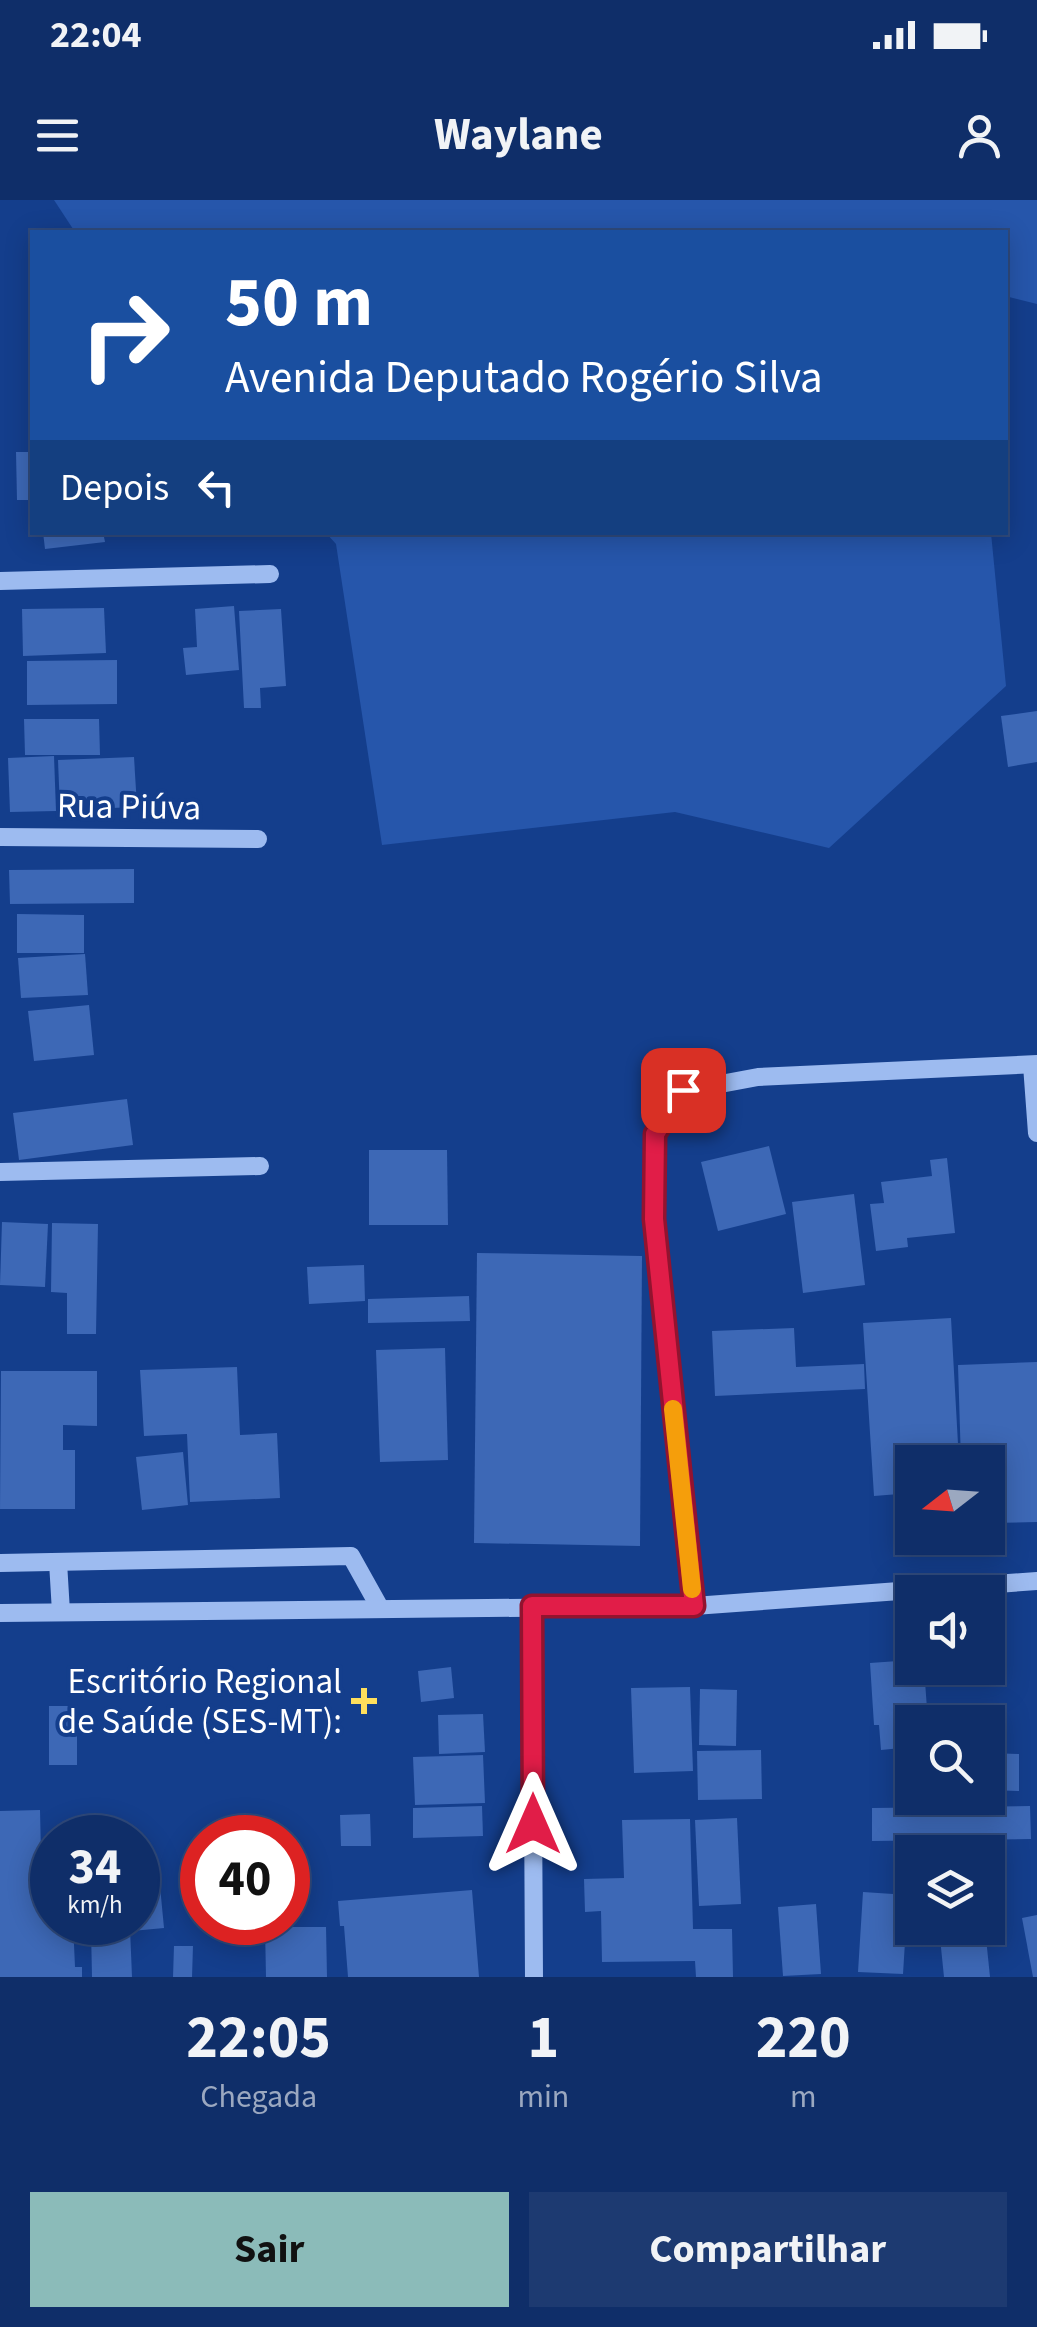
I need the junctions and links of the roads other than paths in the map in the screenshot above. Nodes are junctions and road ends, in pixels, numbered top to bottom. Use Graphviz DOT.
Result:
graph roads {
  1 [pos="270,574"];
  2 [pos="0,581"];
  3 [pos="0,837"];
  4 [pos="258,840"];
  5 [pos="1034,1064"];
  6 [pos="1037,1133"];
  7 [pos="260,1166"];
  8 [pos="0,1172"];
  9 [pos="58,1562"];
  10 [pos="0,1563"];
  11 [pos="1037,1582"];
  12 [pos="532,1606"];
  13 [pos="694,1606"];
  14 [pos="380,1608"];
  15 [pos="61,1612"];
  16 [pos="0,1613"];
  17 [pos="534,1977"];
  1 -- 2 [label="street"];
  3 -- 4 [label="street, Rua Piúva"];
  5 -- 6 [label="street"];
  5 -- 13 [label="street"];
  7 -- 8 [label="street"];
  9 -- 10 [label="street"];
  9 -- 14 [label="street"];
  9 -- 15 [label="street"];
  11 -- 13 [label="street"];
  12 -- 13 [label="street"];
  12 -- 14 [label="street"];
  12 -- 17 [label="street"];
  14 -- 15 [label="street"];
  15 -- 16 [label="street"];
}
